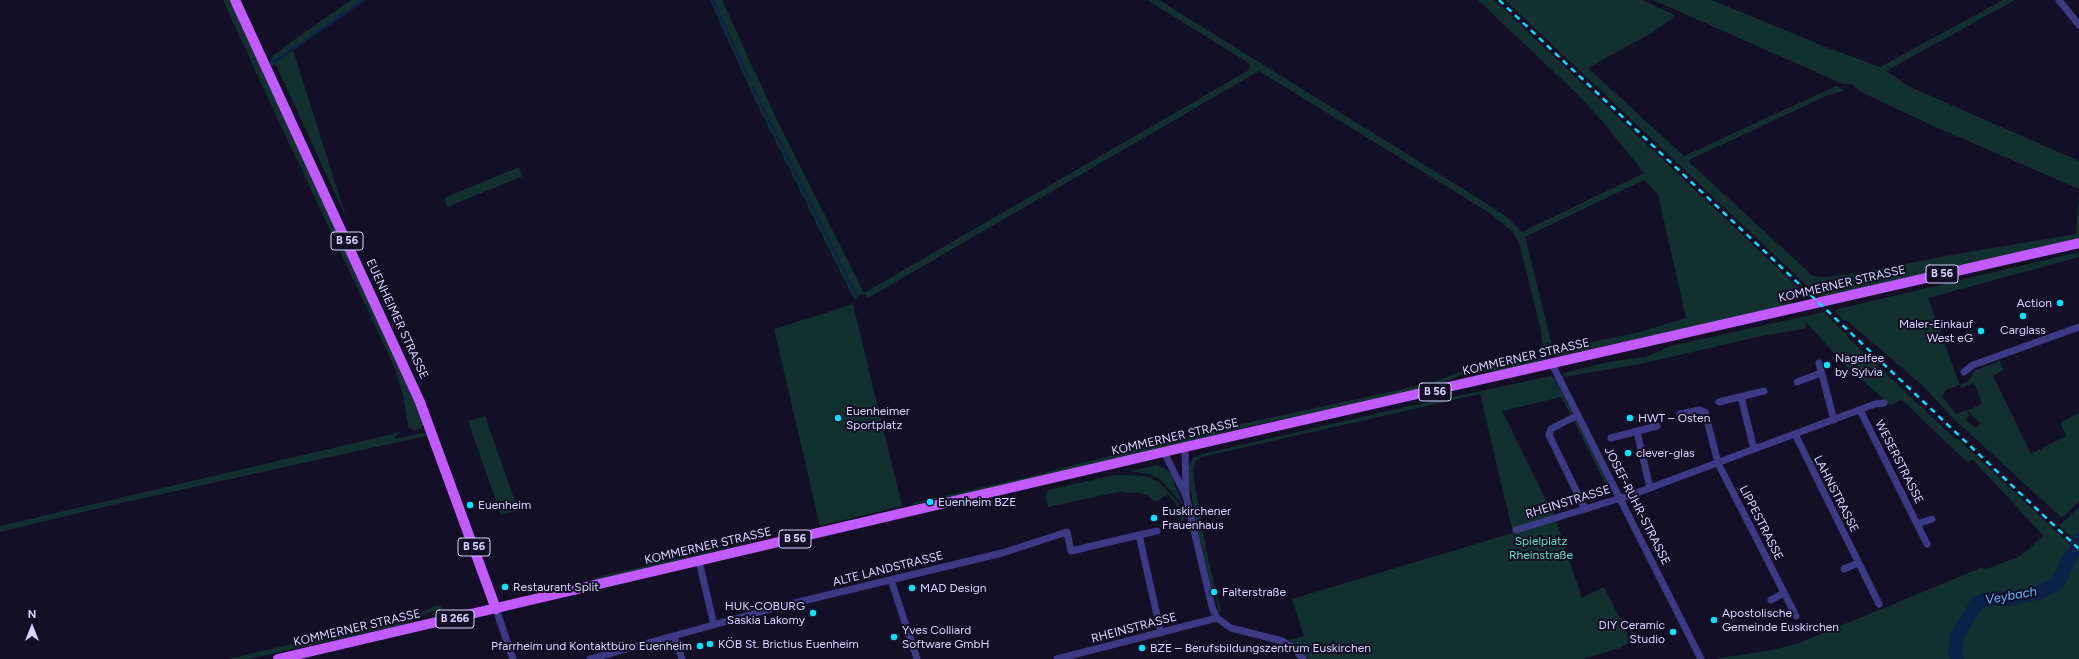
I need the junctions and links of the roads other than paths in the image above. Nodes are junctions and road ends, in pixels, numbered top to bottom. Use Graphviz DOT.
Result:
graph roads {
  1 [pos="235,0"];
  2 [pos="2059,0"];
  3 [pos="2079,24"];
  4 [pos="2079,243"];
  5 [pos="2079,327"];
  6 [pos="1819,363"];
  7 [pos="1552,364"];
  8 [pos="1964,372"];
  9 [pos="1821,373"];
  10 [pos="1797,382"];
  11 [pos="1764,391"];
  12 [pos="1741,397"];
  13 [pos="1719,402"];
  14 [pos="1884,403"];
  15 [pos="1860,410"];
  16 [pos="1680,414"];
  17 [pos="1578,415"];
  18 [pos="1834,420"];
  19 [pos="1657,426"];
  20 [pos="1637,432"];
  21 [pos="1794,434"];
  22 [pos="1611,438"];
  23 [pos="1184,447"];
  24 [pos="1754,450"];
  25 [pos="1164,452"];
  26 [pos="1718,463"];
  27 [pos="1650,488"];
  28 [pos="1186,496"];
  29 [pos="1620,498"];
  30 [pos="1585,509"];
  31 [pos="1932,519"];
  32 [pos="1917,524"];
  33 [pos="1516,530"];
  34 [pos="1157,531"];
  35 [pos="1139,535"];
  36 [pos="1927,544"];
  37 [pos="698,561"];
  38 [pos="1858,562"];
  39 [pos="1844,569"];
  40 [pos="891,580"];
  41 [pos="1784,593"];
  42 [pos="1771,600"];
  43 [pos="1879,604"];
  44 [pos="496,609"];
  45 [pos="1796,616"];
  46 [pos="1217,618"];
  47 [pos="714,625"];
  48 [pos="1161,632"];
  49 [pos="674,636"];
  50 [pos="278,659"];
  51 [pos="513,659"];
  52 [pos="590,659"];
  53 [pos="682,659"];
  54 [pos="917,659"];
  55 [pos="1056,659"];
  56 [pos="1303,659"];
  57 [pos="1701,659"];
  1 -- 44 [label="main road, EUENHEIMER STRASSE / B 56"];
  2 -- 3 [label="street"];
  4 -- 7 [label="main road, KOMMERNER STRASSE / B 56"];
  5 -- 8 [label="street"];
  6 -- 9 [label="street"];
  7 -- 17 [label="street, JOSEF-RUHR-STRASSE"];
  7 -- 23 [label="main road, KOMMERNER STRASSE / B 56"];
  9 -- 10 [label="street"];
  9 -- 18 [label="street"];
  11 -- 12 [label="street"];
  12 -- 13 [label="street"];
  12 -- 24 [label="street"];
  14 -- 15 [label="street, RHEINSTRASSE"];
  15 -- 18 [label="street, RHEINSTRASSE"];
  15 -- 32 [label="street, WESERSTRASSE"];
  16 -- 26 [label="street"];
  17 -- 29 [label="street, JOSEF-RUHR-STRASSE"];
  17 -- 30 [label="street"];
  18 -- 21 [label="street, RHEINSTRASSE"];
  19 -- 20 [label="street"];
  20 -- 22 [label="street"];
  20 -- 27 [label="street"];
  21 -- 24 [label="street, RHEINSTRASSE"];
  21 -- 38 [label="street, LAHNSTRASSE"];
  23 -- 25 [label="main road, KOMMERNER STRASSE / B 56"];
  23 -- 28 [label="street"];
  24 -- 26 [label="street, RHEINSTRASSE"];
  25 -- 28 [label="street"];
  25 -- 37 [label="main road, KOMMERNER STRASSE / B 56"];
  26 -- 27 [label="street, RHEINSTRASSE"];
  26 -- 41 [label="street, LIPPESTRASSE"];
  27 -- 29 [label="street, RHEINSTRASSE"];
  28 -- 46 [label="street"];
  29 -- 30 [label="street, RHEINSTRASSE"];
  29 -- 57 [label="street, JOSEF-RUHR-STRASSE"];
  30 -- 33 [label="street, RHEINSTRASSE"];
  31 -- 32 [label="street"];
  32 -- 36 [label="street, WESERSTRASSE"];
  34 -- 35 [label="street"];
  35 -- 40 [label="street, ALTE LANDSTRASSE"];
  35 -- 48 [label="street"];
  37 -- 44 [label="main road, KOMMERNER STRASSE / B 56"];
  37 -- 47 [label="street"];
  38 -- 39 [label="street"];
  38 -- 43 [label="street, LAHNSTRASSE"];
  40 -- 47 [label="street, ALTE LANDSTRASSE"];
  40 -- 54 [label="street"];
  41 -- 42 [label="street"];
  41 -- 45 [label="street, LIPPESTRASSE"];
  44 -- 50 [label="main road, KOMMERNER STRASSE / B 266"];
  44 -- 51 [label="street, EUENHEIMER STRASSE"];
  46 -- 48 [label="street, RHEINSTRASSE"];
  46 -- 56 [label="street"];
  47 -- 49 [label="street, ALTE LANDSTRASSE"];
  48 -- 55 [label="street, RHEINSTRASSE"];
  49 -- 52 [label="street, ALTE LANDSTRASSE"];
  49 -- 53 [label="street"];
}
